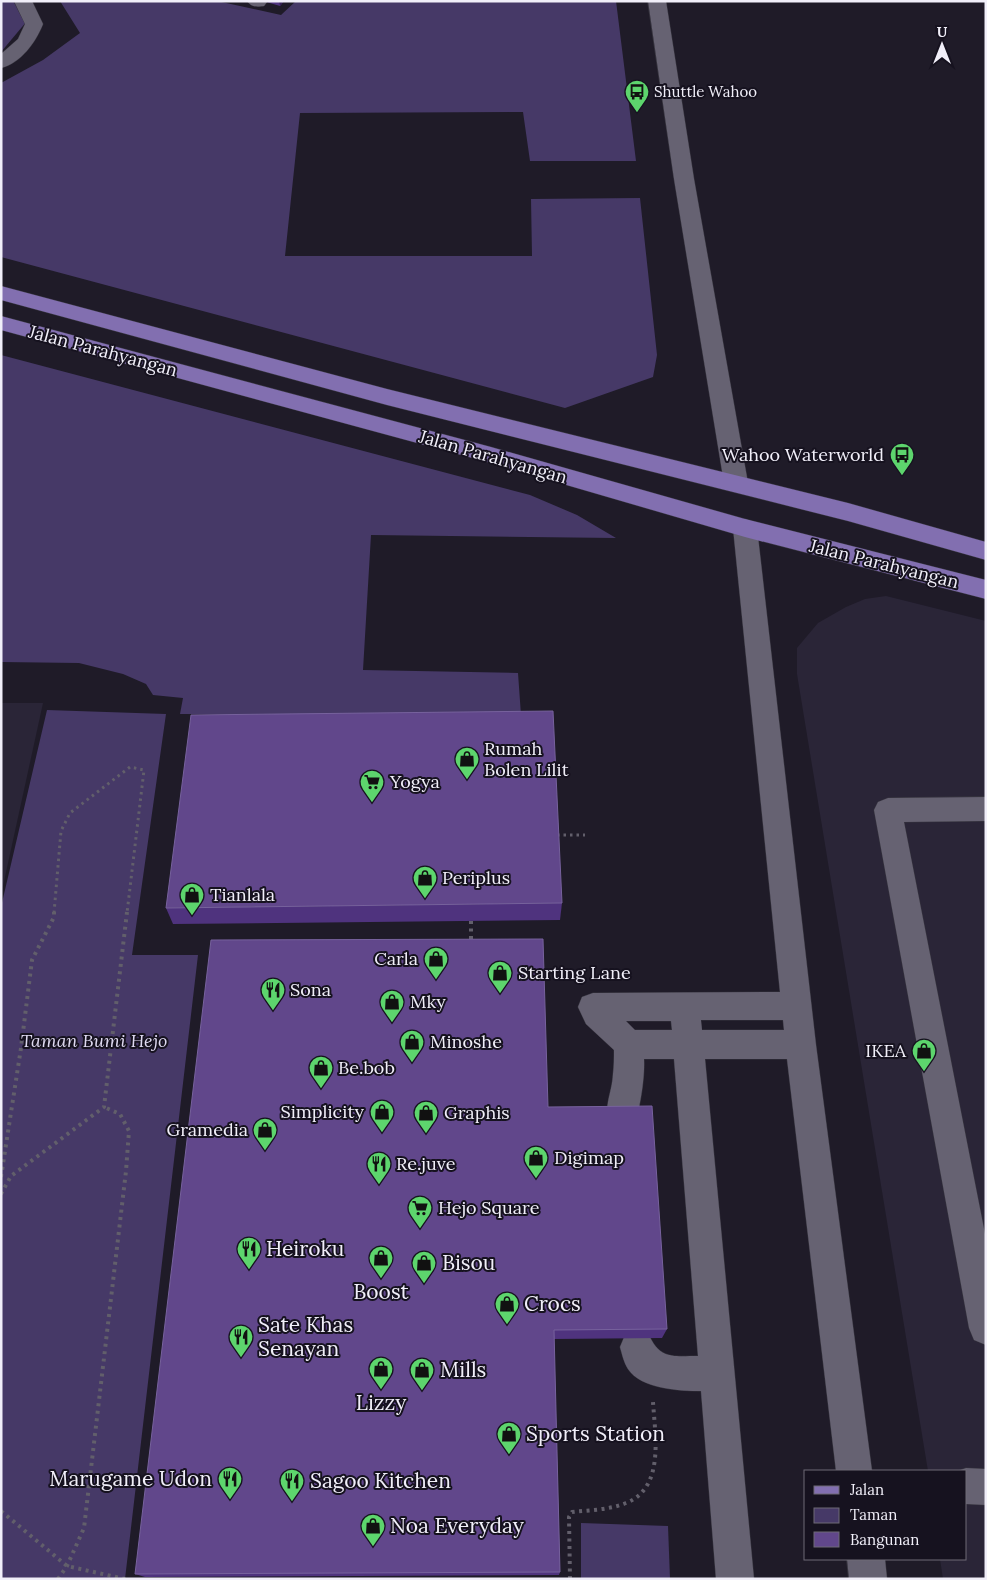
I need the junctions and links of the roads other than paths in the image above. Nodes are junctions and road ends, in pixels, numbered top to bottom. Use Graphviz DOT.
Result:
graph roads {
  1 [pos="23,1"];
  2 [pos="657,1"];
  3 [pos="1,64"];
  4 [pos="1,293"];
  5 [pos="1,323"];
  6 [pos="736,484"];
  7 [pos="744,528"];
  8 [pos="986,551"];
  9 [pos="986,590"];
  10 [pos="986,809"];
  11 [pos="797,1006"];
  12 [pos="685,1007"];
  13 [pos="629,1044"];
  14 [pos="688,1046"];
  15 [pos="801,1046"];
  16 [pos="622,1117"];
  17 [pos="986,1328"];
  18 [pos="644,1357"];
  19 [pos="717,1373"];
  20 [pos="854,1470"];
  21 [pos="967,1486"];
  22 [pos="986,1486"];
  23 [pos="866,1560"];
  24 [pos="735,1579"];
  25 [pos="868,1579"];
  1 -- 3 [label="street"];
  2 -- 6 [label="street"];
  4 -- 6 [label="main road, Jalan Parahyangan"];
  5 -- 7 [label="main road, Jalan Parahyangan"];
  6 -- 8 [label="main road, Jalan Parahyangan"];
  7 -- 9 [label="main road, Jalan Parahyangan"];
  7 -- 11 [label="street"];
  10 -- 17 [label="street"];
  11 -- 12 [label="street"];
  11 -- 15 [label="street"];
  12 -- 13 [label="street"];
  12 -- 14 [label="street"];
  13 -- 14 [label="street"];
  13 -- 16 [label="street"];
  14 -- 15 [label="street"];
  14 -- 19 [label="street"];
  15 -- 20 [label="street"];
  18 -- 19 [label="street"];
  19 -- 24 [label="street"];
  21 -- 22 [label="street"];
  23 -- 25 [label="street"];
}
